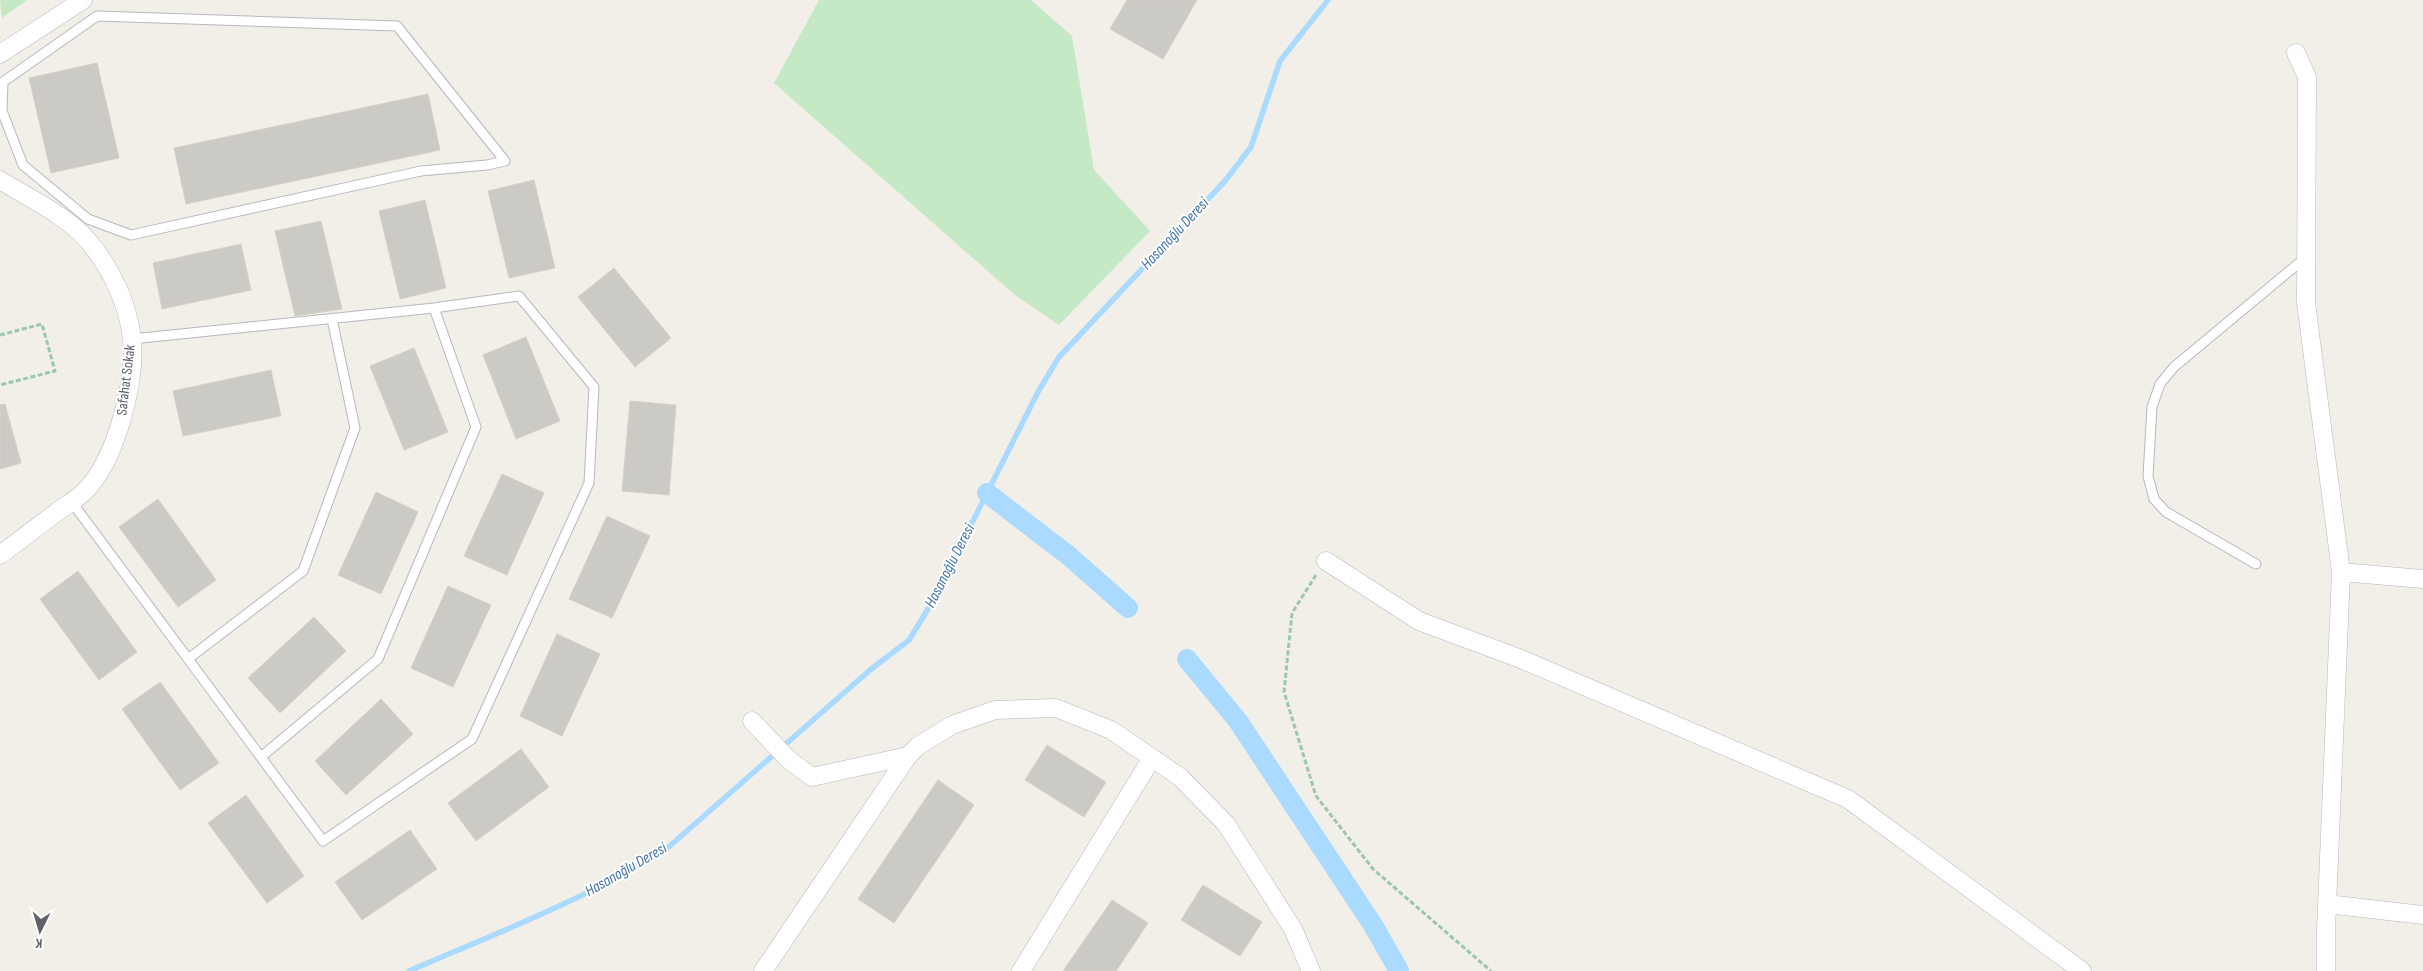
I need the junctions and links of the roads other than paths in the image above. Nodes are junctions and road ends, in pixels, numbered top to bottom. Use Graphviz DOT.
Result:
graph roads {
  1 [pos="84,0"];
  2 [pos="2296,53"];
  3 [pos="0,54"];
  4 [pos="1,108"];
  5 [pos="0,180"];
  6 [pos="2305,258"];
  7 [pos="434,308"];
  8 [pos="332,318"];
  9 [pos="132,339"];
  10 [pos="71,502"];
  11 [pos="0,555"];
  12 [pos="1326,561"];
  13 [pos="2256,564"];
  14 [pos="2341,572"];
  15 [pos="2423,579"];
  16 [pos="188,658"];
  17 [pos="752,720"];
  18 [pos="908,756"];
  19 [pos="261,757"];
  20 [pos="1152,758"];
  21 [pos="2326,904"];
  22 [pos="2423,915"];
  23 [pos="764,971"];
  24 [pos="1021,971"];
  25 [pos="1311,971"];
  26 [pos="2082,971"];
  27 [pos="2326,971"];
  1 -- 3 [label="street"];
  2 -- 6 [label="street"];
  4 -- 4 [label="lane"];
  5 -- 9 [label="street, Safahat Sokak"];
  6 -- 13 [label="lane"];
  6 -- 14 [label="street"];
  7 -- 8 [label="lane"];
  7 -- 19 [label="lane"];
  7 -- 19 [label="lane"];
  8 -- 9 [label="lane"];
  8 -- 16 [label="lane"];
  9 -- 10 [label="street, Safahat Sokak"];
  10 -- 11 [label="street, Safahat Sokak"];
  10 -- 16 [label="lane"];
  12 -- 26 [label="street"];
  14 -- 15 [label="street"];
  14 -- 21 [label="street"];
  16 -- 19 [label="lane"];
  17 -- 18 [label="street"];
  18 -- 20 [label="street"];
  18 -- 23 [label="street"];
  20 -- 24 [label="street"];
  20 -- 25 [label="street"];
  21 -- 22 [label="street"];
  21 -- 27 [label="street"];
}
